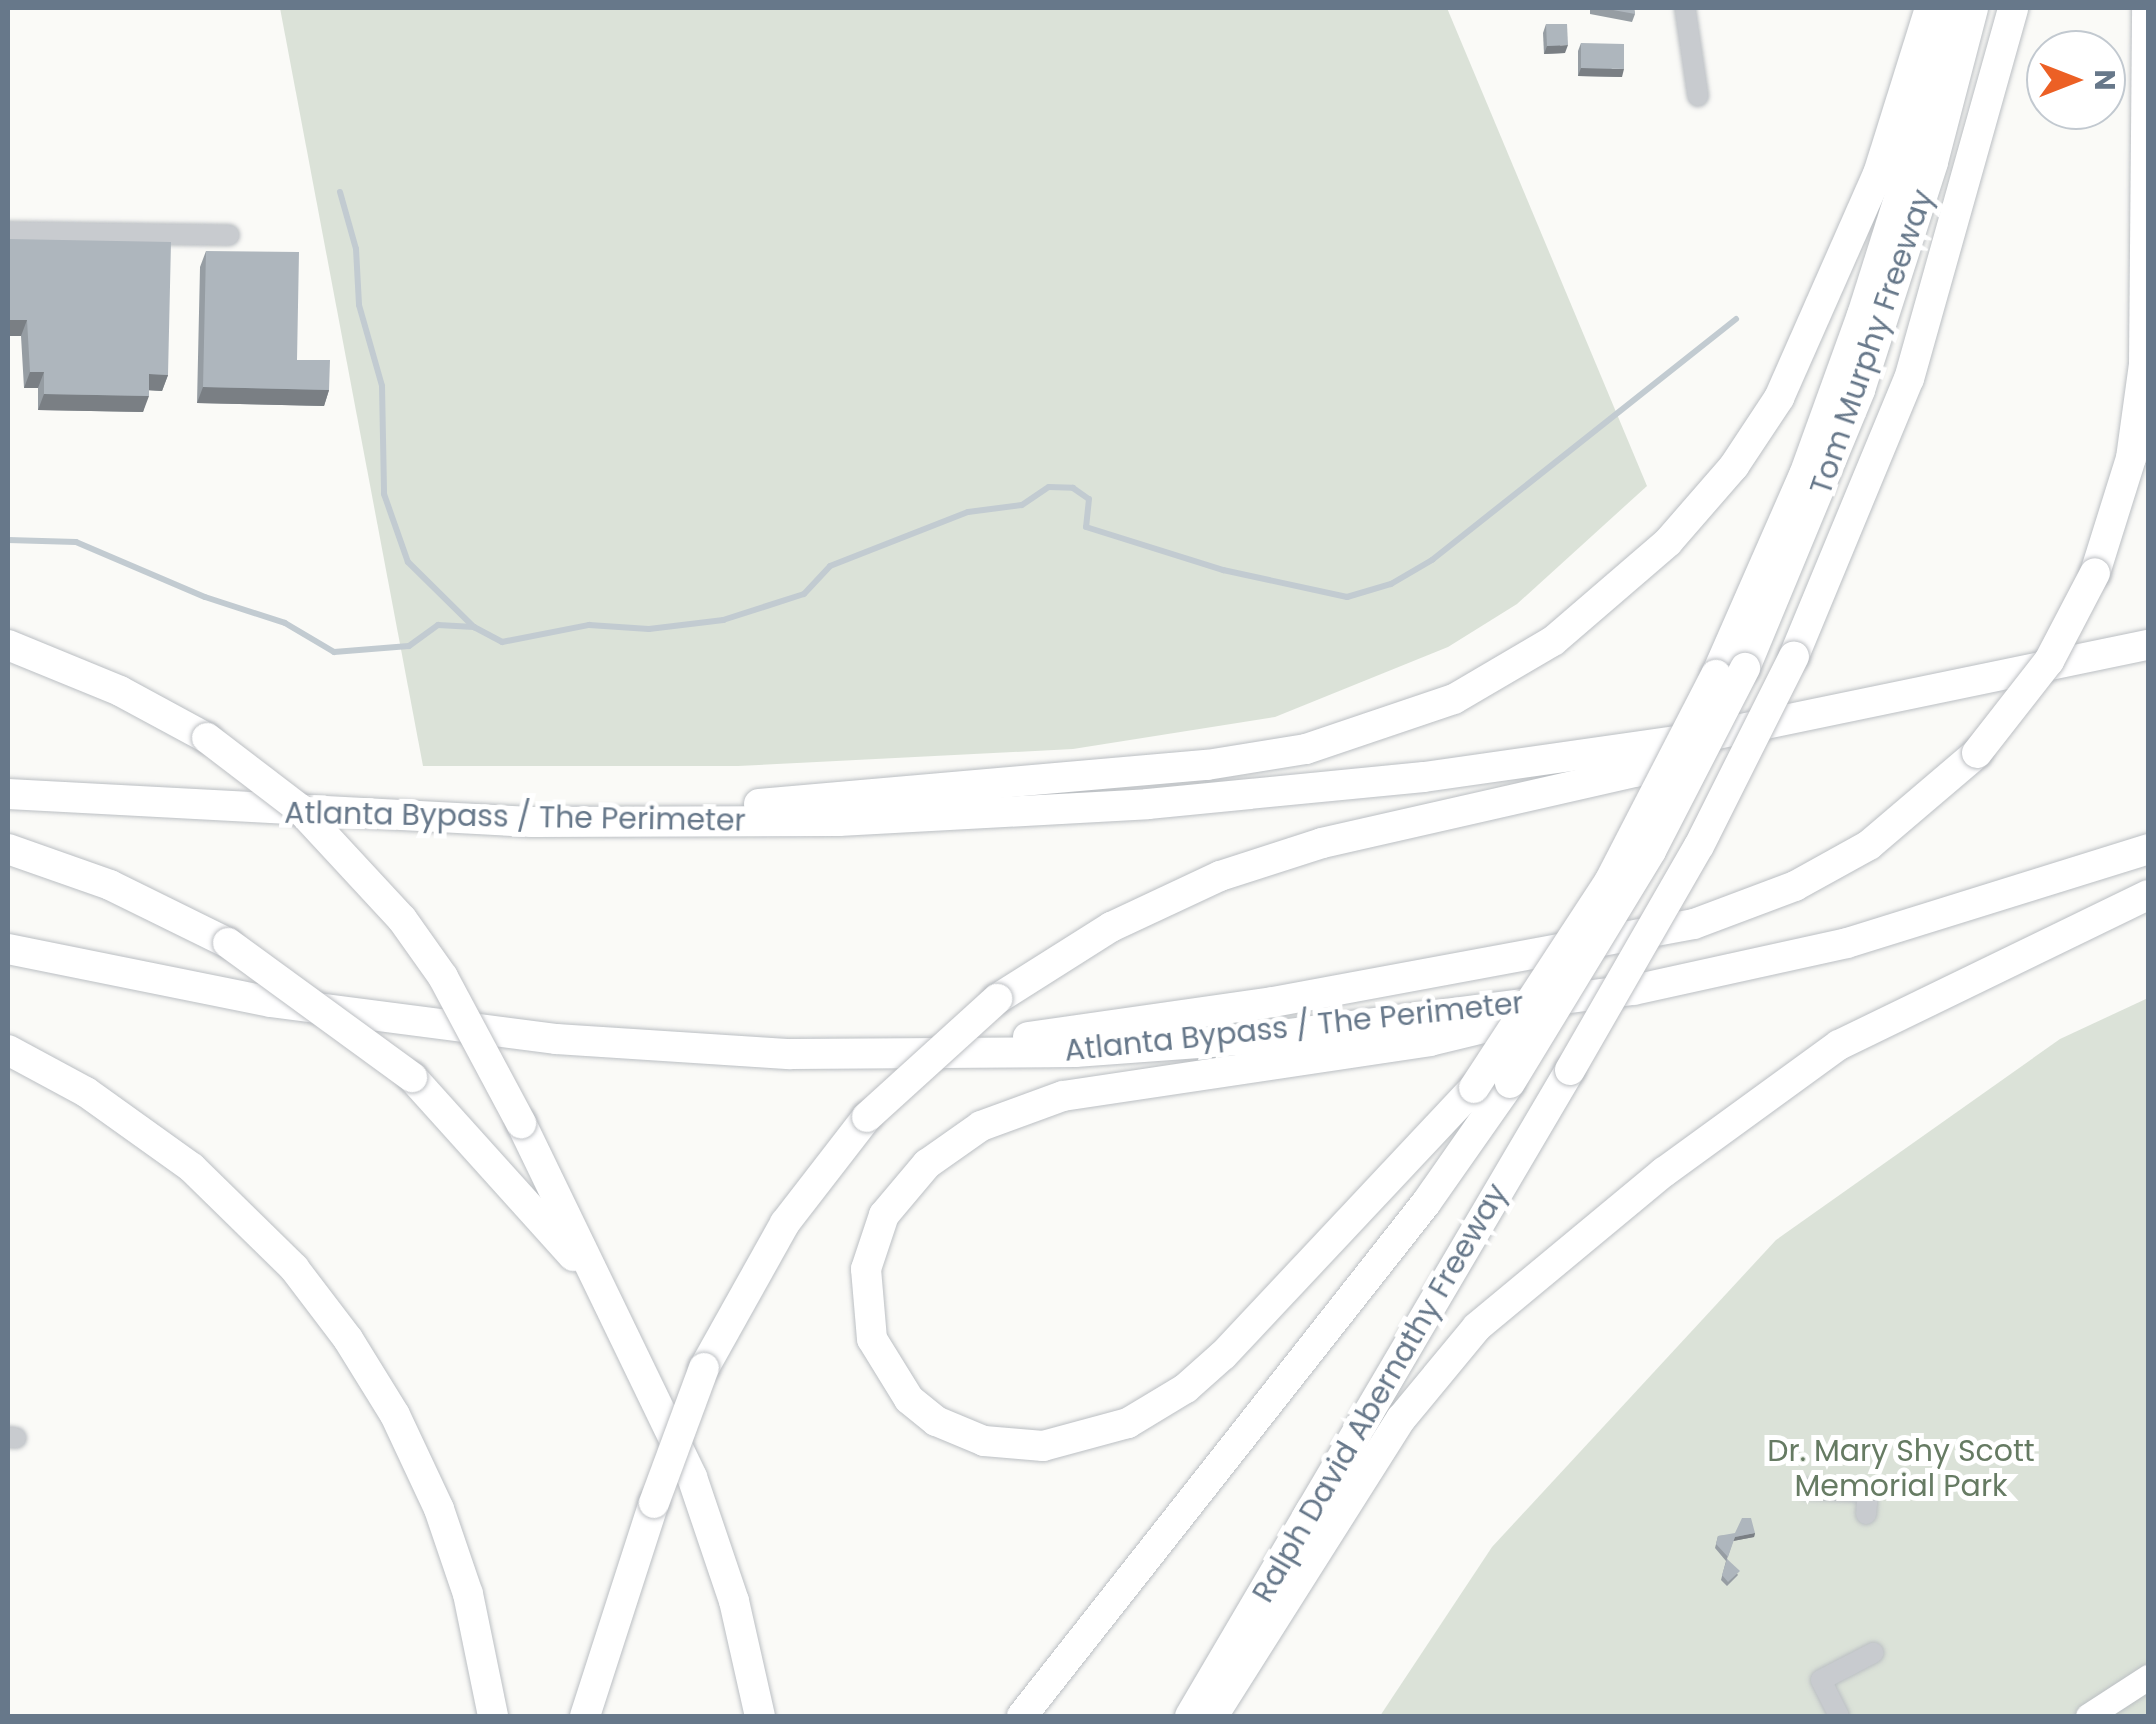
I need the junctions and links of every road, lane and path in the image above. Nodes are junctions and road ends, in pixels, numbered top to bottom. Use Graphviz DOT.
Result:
graph roads {
  1 [pos="1685,8"];
  2 [pos="1930,8"];
  3 [pos="1949,8"];
  4 [pos="1973,8"];
  5 [pos="2013,8"];
  6 [pos="2147,8"];
  7 [pos="2148,21"];
  8 [pos="1698,96"];
  9 [pos="8,232"];
  10 [pos="229,235"];
  11 [pos="2148,644"];
  12 [pos="8,645"];
  13 [pos="1730,672"];
  14 [pos="1698,738"];
  15 [pos="8,794"];
  16 [pos="532,822"];
  17 [pos="8,849"];
  18 [pos="2148,849"];
  19 [pos="2148,895"];
  20 [pos="8,949"];
  21 [pos="1634,990"];
  22 [pos="8,1050"];
  23 [pos="906,1054"];
  24 [pos="1570,1070"];
  25 [pos="635,1351"];
  26 [pos="1808,1490"];
  27 [pos="1866,1514"];
  28 [pos="1873,1653"];
  29 [pos="2148,1676"];
  30 [pos="493,1716"];
  31 [pos="585,1716"];
  32 [pos="760,1716"];
  33 [pos="1022,1716"];
  34 [pos="1190,1716"];
  35 [pos="1213,1716"];
  36 [pos="1839,1716"];
  37 [pos="2088,1716"];
  1 -- 8 [label="street"];
  2 -- 16 [label="highway"];
  3 -- 13 [label="highway"];
  4 -- 13 [label="highway, Tom Murphy Freeway"];
  5 -- 24 [label="highway, Tom Murphy Freeway, bridge"];
  6 -- 7 [label="highway"];
  6 -- 23 [label="highway, bridge"];
  9 -- 10 [label="street"];
  11 -- 14 [label="highway, Atlanta Bypass / The Perimeter"];
  12 -- 25 [label="highway, bridge"];
  13 -- 21 [label="highway, bridge"];
  13 -- 33 [label="highway, bridge"];
  14 -- 16 [label="highway, Atlanta Bypass / The Perimeter"];
  14 -- 31 [label="highway, bridge"];
  15 -- 16 [label="highway, Atlanta Bypass / The Perimeter"];
  17 -- 25 [label="highway, bridge"];
  18 -- 21 [label="highway, Atlanta Bypass / The Perimeter"];
  19 -- 35 [label="highway"];
  20 -- 23 [label="highway, Atlanta Bypass / The Perimeter"];
  21 -- 23 [label="highway, Atlanta Bypass / The Perimeter"];
  22 -- 30 [label="highway"];
  24 -- 34 [label="highway, Ralph David Abernathy Freeway"];
  25 -- 32 [label="highway"];
  26 -- 27 [label="street"];
  28 -- 36 [label="street"];
  29 -- 37 [label="main road"];
}
